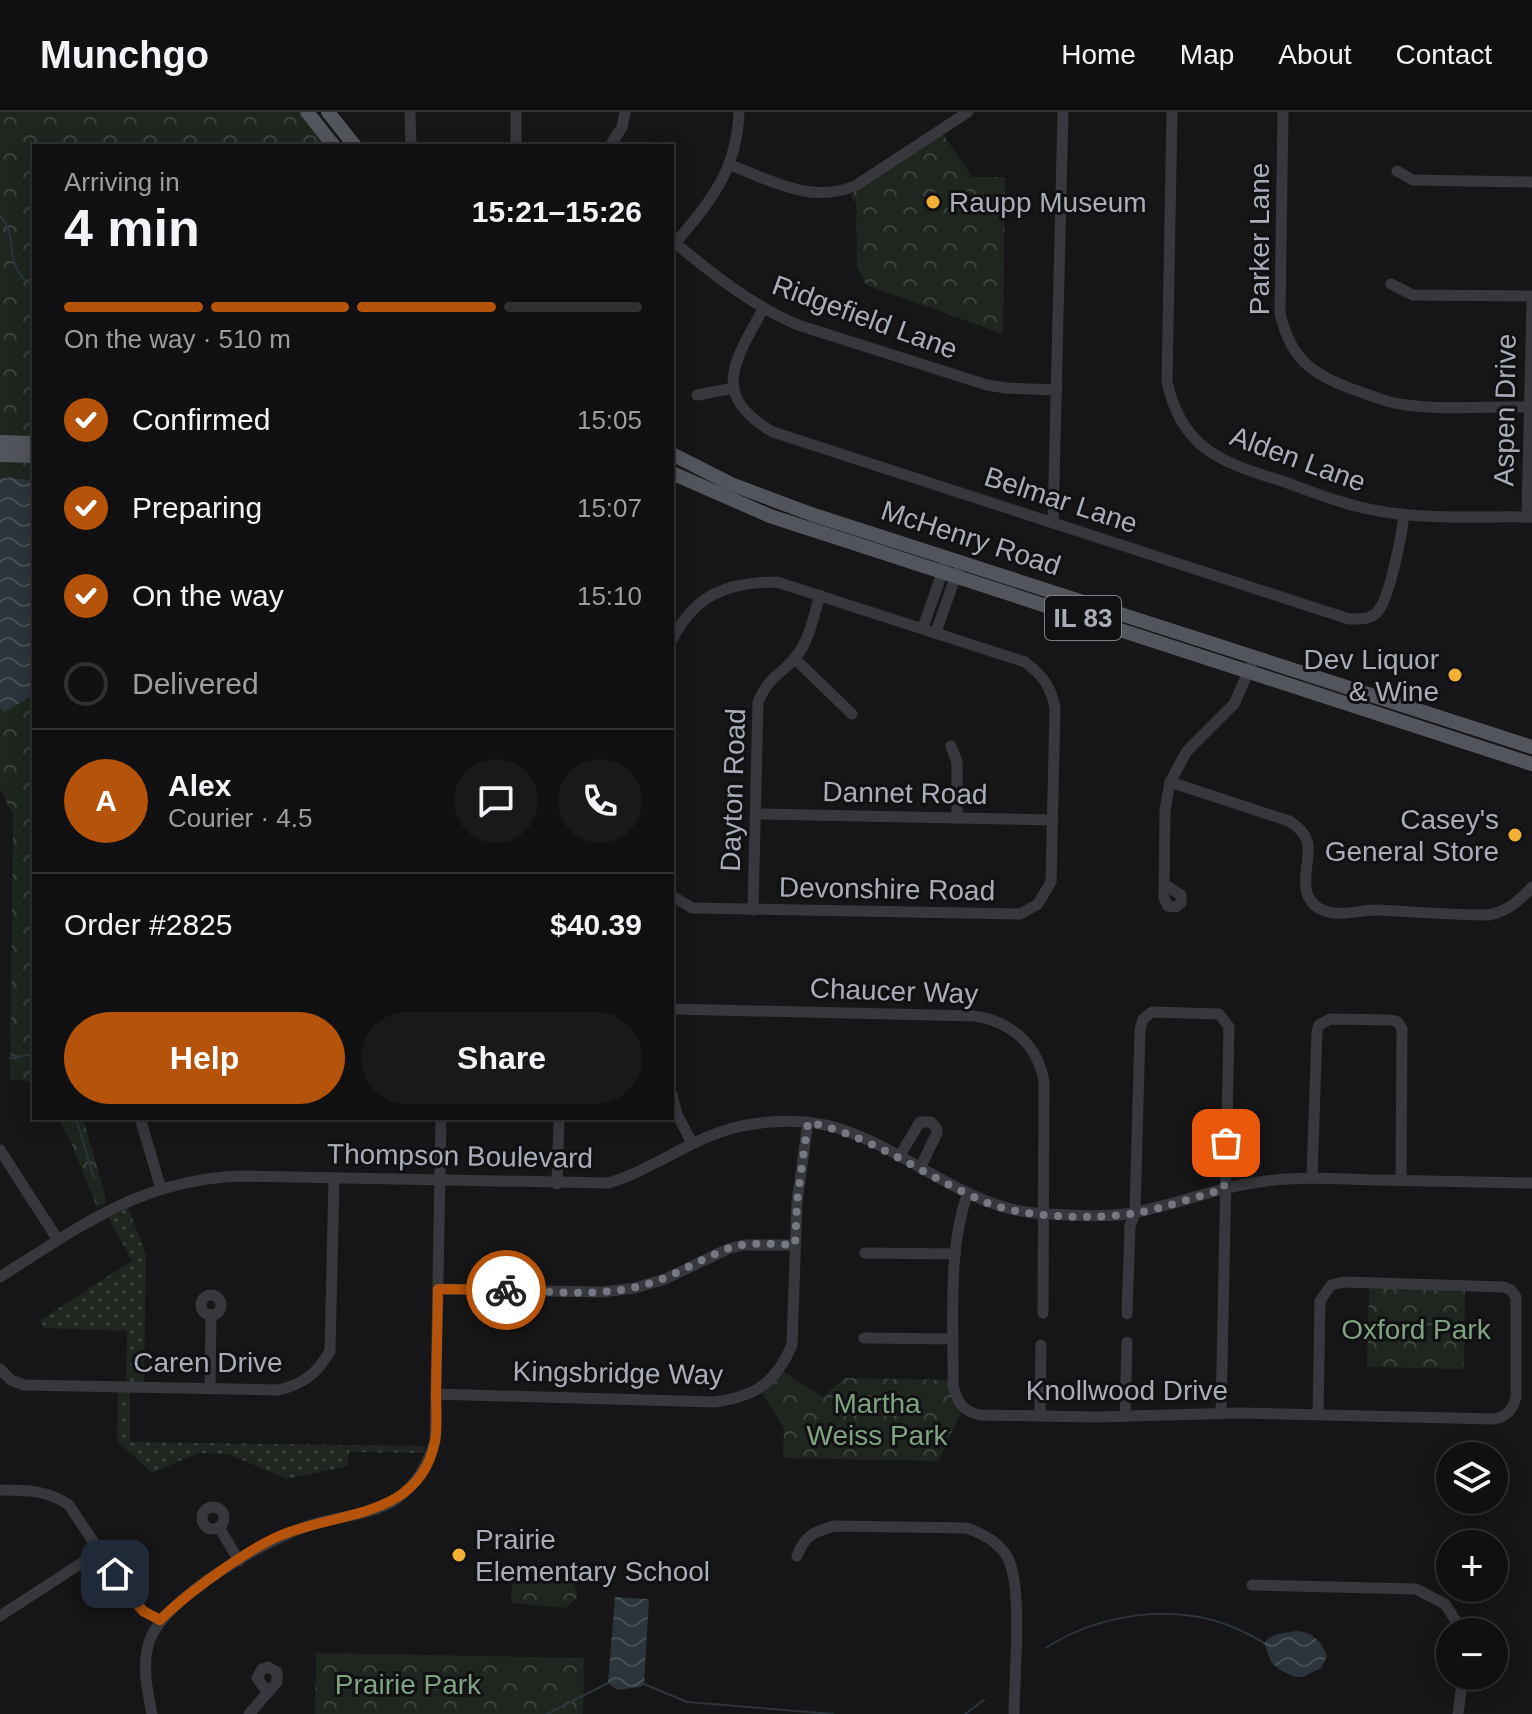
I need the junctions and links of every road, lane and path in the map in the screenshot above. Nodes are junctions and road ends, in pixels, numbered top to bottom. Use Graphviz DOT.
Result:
graph roads {
  1 [pos="307,112"];
  2 [pos="328,112"];
  3 [pos="410,112"];
  4 [pos="516,112"];
  5 [pos="625,112"];
  6 [pos="739,112"];
  7 [pos="968,112"];
  8 [pos="1063,112"];
  9 [pos="1172,112"];
  10 [pos="1283,112"];
  11 [pos="332,144"];
  12 [pos="353,144"];
  13 [pos="411,144"];
  14 [pos="516,144"];
  15 [pos="611,144"];
  16 [pos="730,165"];
  17 [pos="1397,171"];
  18 [pos="1532,182"];
  19 [pos="674,245"];
  20 [pos="1391,284"];
  21 [pos="1532,296"];
  22 [pos="1532,303"];
  23 [pos="763,309"];
  24 [pos="734,388"];
  25 [pos="1057,390"];
  26 [pos="697,395"];
  27 [pos="1530,407"];
  28 [pos="0,442"];
  29 [pos="32,443"];
  30 [pos="0,455"];
  31 [pos="674,455"];
  32 [pos="32,456"];
  33 [pos="674,474"];
  34 [pos="1404,514"];
  35 [pos="1529,517"];
  36 [pos="1053,523"];
  37 [pos="954,559"];
  38 [pos="949,574"];
  39 [pos="820,595"];
  40 [pos="923,627"];
  41 [pos="936,632"];
  42 [pos="674,637"];
  43 [pos="794,658"];
  44 [pos="1251,665"];
  45 [pos="852,714"];
  46 [pos="951,746"];
  47 [pos="1532,747"];
  48 [pos="1532,764"];
  49 [pos="1170,782"];
  50 [pos="756,814"];
  51 [pos="957,818"];
  52 [pos="1052,820"];
  53 [pos="1165,885"];
  54 [pos="1532,887"];
  55 [pos="674,897"];
  56 [pos="753,910"];
  57 [pos="674,1009"];
  58 [pos="674,1103"];
  59 [pos="141,1120"];
  60 [pos="441,1120"];
  61 [pos="559,1120"];
  62 [pos="808,1122"];
  63 [pos="692,1143"];
  64 [pos="0,1150"];
  65 [pos="899,1157"];
  66 [pos="920,1168"];
  67 [pos="334,1178"];
  68 [pos="1312,1178"];
  69 [pos="1401,1180"];
  70 [pos="441,1181"];
  71 [pos="1532,1183"];
  72 [pos="557,1184"];
  73 [pos="161,1189"];
  74 [pos="1224,1189"];
  75 [pos="968,1193"];
  76 [pos="1135,1213"];
  77 [pos="1044,1214"];
  78 [pos="58,1240"];
  79 [pos="795,1245"];
  80 [pos="865,1253"];
  81 [pos="955,1254"];
  82 [pos="0,1277"];
  83 [pos="438,1289"];
  84 [pos="1043,1313"];
  85 [pos="1127,1314"];
  86 [pos="211,1315"];
  87 [pos="864,1338"];
  88 [pos="953,1339"];
  89 [pos="1127,1342"];
  90 [pos="1041,1345"];
  91 [pos="0,1369"];
  92 [pos="210,1389"];
  93 [pos="436,1394"];
  94 [pos="1221,1414"];
  95 [pos="1318,1415"];
  96 [pos="1040,1416"];
  97 [pos="1125,1416"];
  98 [pos="0,1490"];
  99 [pos="219,1527"];
  100 [pos="100,1551"];
  101 [pos="797,1556"];
  102 [pos="239,1561"];
  103 [pos="1252,1585"];
  104 [pos="0,1601"];
  105 [pos="12,1609"];
  106 [pos="0,1616"];
  107 [pos="1454,1618"];
  108 [pos="160,1620"];
  109 [pos="1461,1690"];
  110 [pos="268,1693"];
  111 [pos="152,1714"];
  112 [pos="249,1714"];
  113 [pos="1014,1714"];
  114 [pos="1458,1714"];
  1 -- 11 [label="main road"];
  2 -- 12 [label="main road"];
  3 -- 13 [label="street"];
  4 -- 14 [label="street"];
  5 -- 15 [label="street"];
  6 -- 16 [label="street"];
  7 -- 16 [label="street"];
  8 -- 25 [label="street"];
  9 -- 34 [label="street, Alden Lane"];
  10 -- 27 [label="street, Parker Lane"];
  16 -- 19 [label="street"];
  17 -- 18 [label="street"];
  19 -- 23 [label="street, Ridgefield Lane"];
  20 -- 21 [label="street"];
  22 -- 27 [label="street, Aspen Drive"];
  23 -- 24 [label="street"];
  23 -- 25 [label="street, Ridgefield Lane"];
  24 -- 26 [label="street"];
  24 -- 36 [label="street, Belmar Lane"];
  25 -- 36 [label="street"];
  27 -- 35 [label="street, Aspen Drive"];
  28 -- 29 [label="main road"];
  30 -- 32 [label="main road"];
  31 -- 37 [label="main road, McHenry Road / IL 83"];
  33 -- 38 [label="main road, McHenry Road / IL 83"];
  34 -- 35 [label="street, Alden Lane"];
  34 -- 36 [label="street, Belmar Lane"];
  37 -- 38 [label="street"];
  37 -- 44 [label="main road, McHenry Road / IL 83"];
  38 -- 40 [label="street"];
  38 -- 41 [label="street"];
  38 -- 44 [label="main road, McHenry Road / IL 83"];
  39 -- 40 [label="street, Devonshire Road"];
  39 -- 42 [label="street, Devonshire Road"];
  39 -- 43 [label="street, Dayton Road"];
  40 -- 41 [label="street, Devonshire Road"];
  41 -- 52 [label="street, Devonshire Road"];
  43 -- 45 [label="street"];
  43 -- 50 [label="street, Dayton Road"];
  44 -- 47 [label="main road, McHenry Road / IL 83"];
  44 -- 48 [label="main road, McHenry Road / IL 83"];
  44 -- 49 [label="street"];
  46 -- 51 [label="street"];
  49 -- 53 [label="street"];
  49 -- 54 [label="street"];
  50 -- 51 [label="street, Dannet Road"];
  50 -- 56 [label="street, Dayton Road"];
  51 -- 52 [label="street, Dannet Road"];
  52 -- 56 [label="street, Devonshire Road"];
  55 -- 56 [label="street, Devonshire Road"];
  57 -- 77 [label="street, Chaucer Way"];
  58 -- 63 [label="street"];
  59 -- 73 [label="street"];
  60 -- 70 [label="street"];
  61 -- 72 [label="street"];
  62 -- 63 [label="street, Thompson Boulevard"];
  62 -- 65 [label="street, Thompson Boulevard"];
  62 -- 79 [label="street, Kingsbridge Way"];
  63 -- 72 [label="street, Thompson Boulevard"];
  64 -- 78 [label="street"];
  65 -- 66 [label="street, Thompson Boulevard"];
  65 -- 66 [label="street"];
  66 -- 75 [label="street, Thompson Boulevard"];
  67 -- 70 [label="street, Thompson Boulevard"];
  67 -- 73 [label="street, Thompson Boulevard"];
  67 -- 92 [label="street, Caren Drive"];
  68 -- 69 [label="street, Thompson Boulevard"];
  68 -- 69 [label="street"];
  68 -- 74 [label="street, Thompson Boulevard"];
  69 -- 71 [label="street, Thompson Boulevard"];
  70 -- 72 [label="street, Thompson Boulevard"];
  70 -- 83 [label="street"];
  73 -- 78 [label="street, Thompson Boulevard"];
  74 -- 76 [label="street, Thompson Boulevard"];
  74 -- 76 [label="street"];
  74 -- 94 [label="street"];
  75 -- 77 [label="street, Thompson Boulevard"];
  75 -- 81 [label="street, Knollwood Drive"];
  76 -- 77 [label="street, Thompson Boulevard"];
  76 -- 85 [label="street"];
  77 -- 84 [label="street, Chaucer Way"];
  78 -- 82 [label="street, Thompson Boulevard"];
  79 -- 83 [label="street"];
  79 -- 93 [label="street, Kingsbridge Way"];
  80 -- 81 [label="street"];
  81 -- 88 [label="street, Knollwood Drive"];
  83 -- 93 [label="street"];
  86 -- 92 [label="street"];
  87 -- 88 [label="street"];
  88 -- 96 [label="street, Knollwood Drive"];
  89 -- 97 [label="street"];
  90 -- 96 [label="street"];
  91 -- 92 [label="street, Caren Drive"];
  93 -- 102 [label="street"];
  94 -- 95 [label="street, Knollwood Drive"];
  94 -- 97 [label="street, Knollwood Drive"];
  95 -- 95 [label="street, Knollwood Drive"];
  96 -- 97 [label="street, Knollwood Drive"];
  98 -- 100 [label="street"];
  99 -- 102 [label="street"];
  100 -- 105 [label="street"];
  100 -- 108 [label="street"];
  101 -- 113 [label="street"];
  102 -- 108 [label="street"];
  103 -- 107 [label="street"];
  104 -- 105 [label="street"];
  105 -- 106 [label="street"];
  108 -- 111 [label="street"];
  109 -- 114 [label="street"];
  110 -- 112 [label="street"];
}
